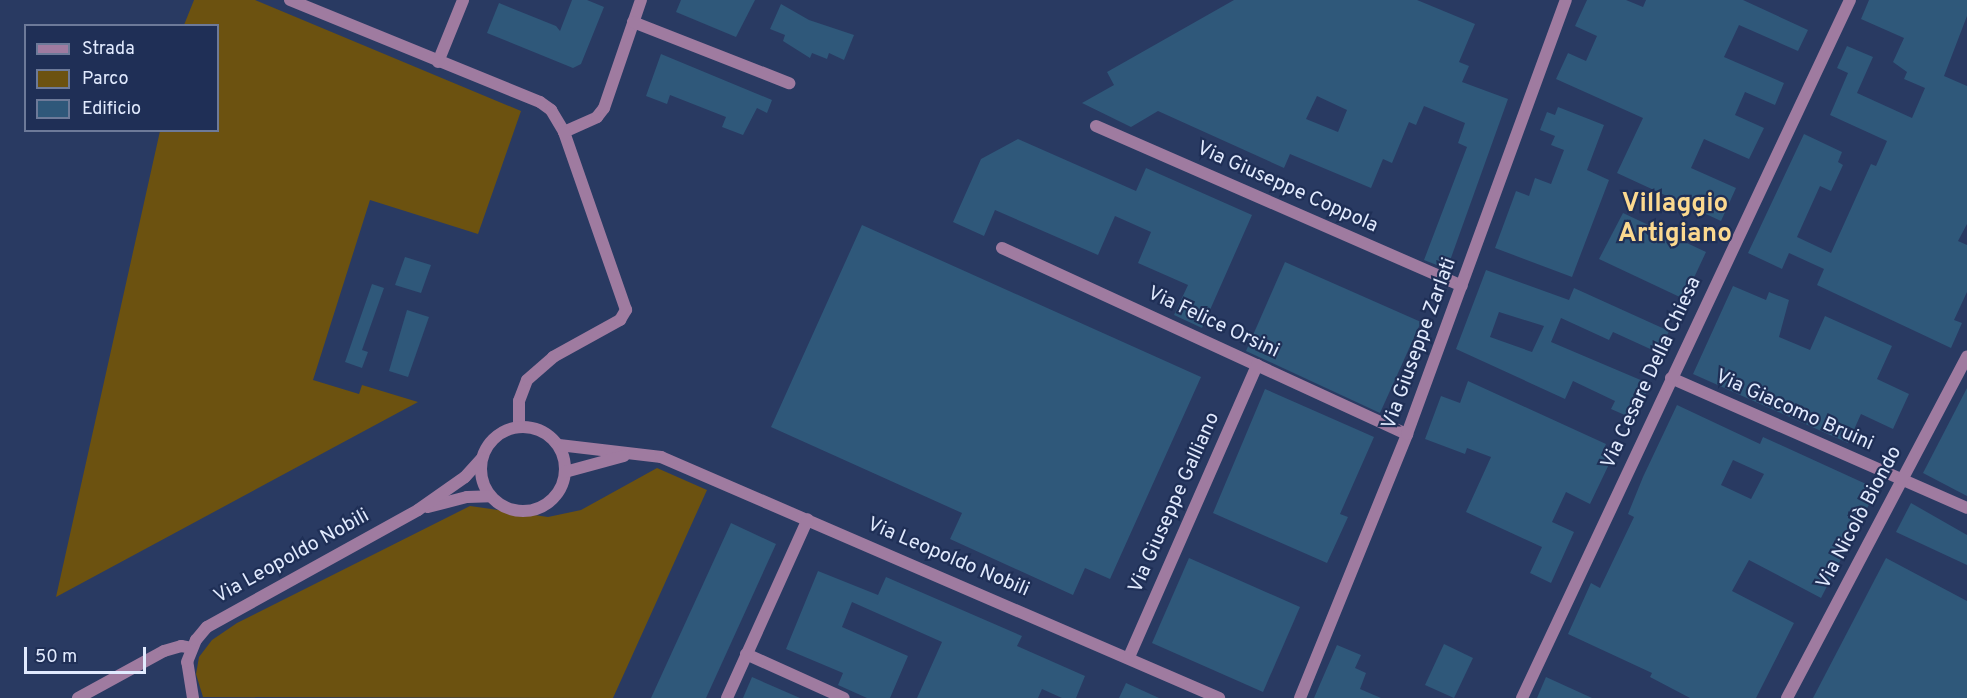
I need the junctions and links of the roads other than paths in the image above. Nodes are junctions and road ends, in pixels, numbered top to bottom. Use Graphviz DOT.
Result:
graph roads {
  1 [pos="290,0"];
  2 [pos="463,0"];
  3 [pos="641,0"];
  4 [pos="1566,0"];
  5 [pos="1850,0"];
  6 [pos="633,22"];
  7 [pos="438,62"];
  8 [pos="789,84"];
  9 [pos="1096,126"];
  10 [pos="564,132"];
  11 [pos="1002,248"];
  12 [pos="1462,286"];
  13 [pos="1967,356"];
  14 [pos="1257,365"];
  15 [pos="1671,378"];
  16 [pos="519,426"];
  17 [pos="1407,434"];
  18 [pos="559,445"];
  19 [pos="661,457"];
  20 [pos="482,458"];
  21 [pos="566,471"];
  22 [pos="1902,480"];
  23 [pos="490,496"];
  24 [pos="1967,508"];
  25 [pos="418,510"];
  26 [pos="808,519"];
  27 [pos="192,648"];
  28 [pos="746,654"];
  29 [pos="1129,657"];
  30 [pos="78,698"];
  31 [pos="193,698"];
  32 [pos="727,698"];
  33 [pos="844,698"];
  34 [pos="1219,698"];
  35 [pos="1300,698"];
  36 [pos="1522,698"];
  37 [pos="1787,698"];
  1 -- 7 [label="street"];
  2 -- 7 [label="street"];
  3 -- 6 [label="street"];
  4 -- 12 [label="street, Via Giuseppe Zarlati"];
  5 -- 15 [label="street, Via Cesare Della Chiesa"];
  6 -- 8 [label="street"];
  6 -- 10 [label="street"];
  7 -- 10 [label="street"];
  9 -- 12 [label="street, Via Giuseppe Coppola"];
  10 -- 16 [label="street"];
  11 -- 14 [label="street, Via Felice Orsini"];
  12 -- 17 [label="street, Via Giuseppe Zarlati"];
  13 -- 22 [label="street, Via Nicolò Biondo"];
  14 -- 17 [label="street, Via Felice Orsini"];
  14 -- 29 [label="street, Via Giuseppe Galliano"];
  15 -- 22 [label="street, Via Giacomo Bruini"];
  15 -- 36 [label="street, Via Cesare Della Chiesa"];
  16 -- 18 [label="street"];
  16 -- 20 [label="street"];
  17 -- 35 [label="street, Via Giuseppe Zarlati"];
  18 -- 19 [label="street, Via Leopoldo Nobili"];
  18 -- 21 [label="street"];
  19 -- 21 [label="street, Via Leopoldo Nobili"];
  19 -- 26 [label="street, Via Leopoldo Nobili"];
  20 -- 23 [label="street"];
  20 -- 25 [label="street, Via Leopoldo Nobili"];
  21 -- 23 [label="street"];
  22 -- 24 [label="street, Via Giacomo Bruini"];
  22 -- 37 [label="street, Via Nicolò Biondo"];
  23 -- 25 [label="street, Via Leopoldo Nobili"];
  25 -- 27 [label="street, Via Leopoldo Nobili"];
  26 -- 28 [label="street"];
  26 -- 29 [label="street, Via Leopoldo Nobili"];
  27 -- 30 [label="street"];
  27 -- 31 [label="street"];
  28 -- 32 [label="street"];
  28 -- 33 [label="street"];
  29 -- 34 [label="street, Via Leopoldo Nobili"];
}
